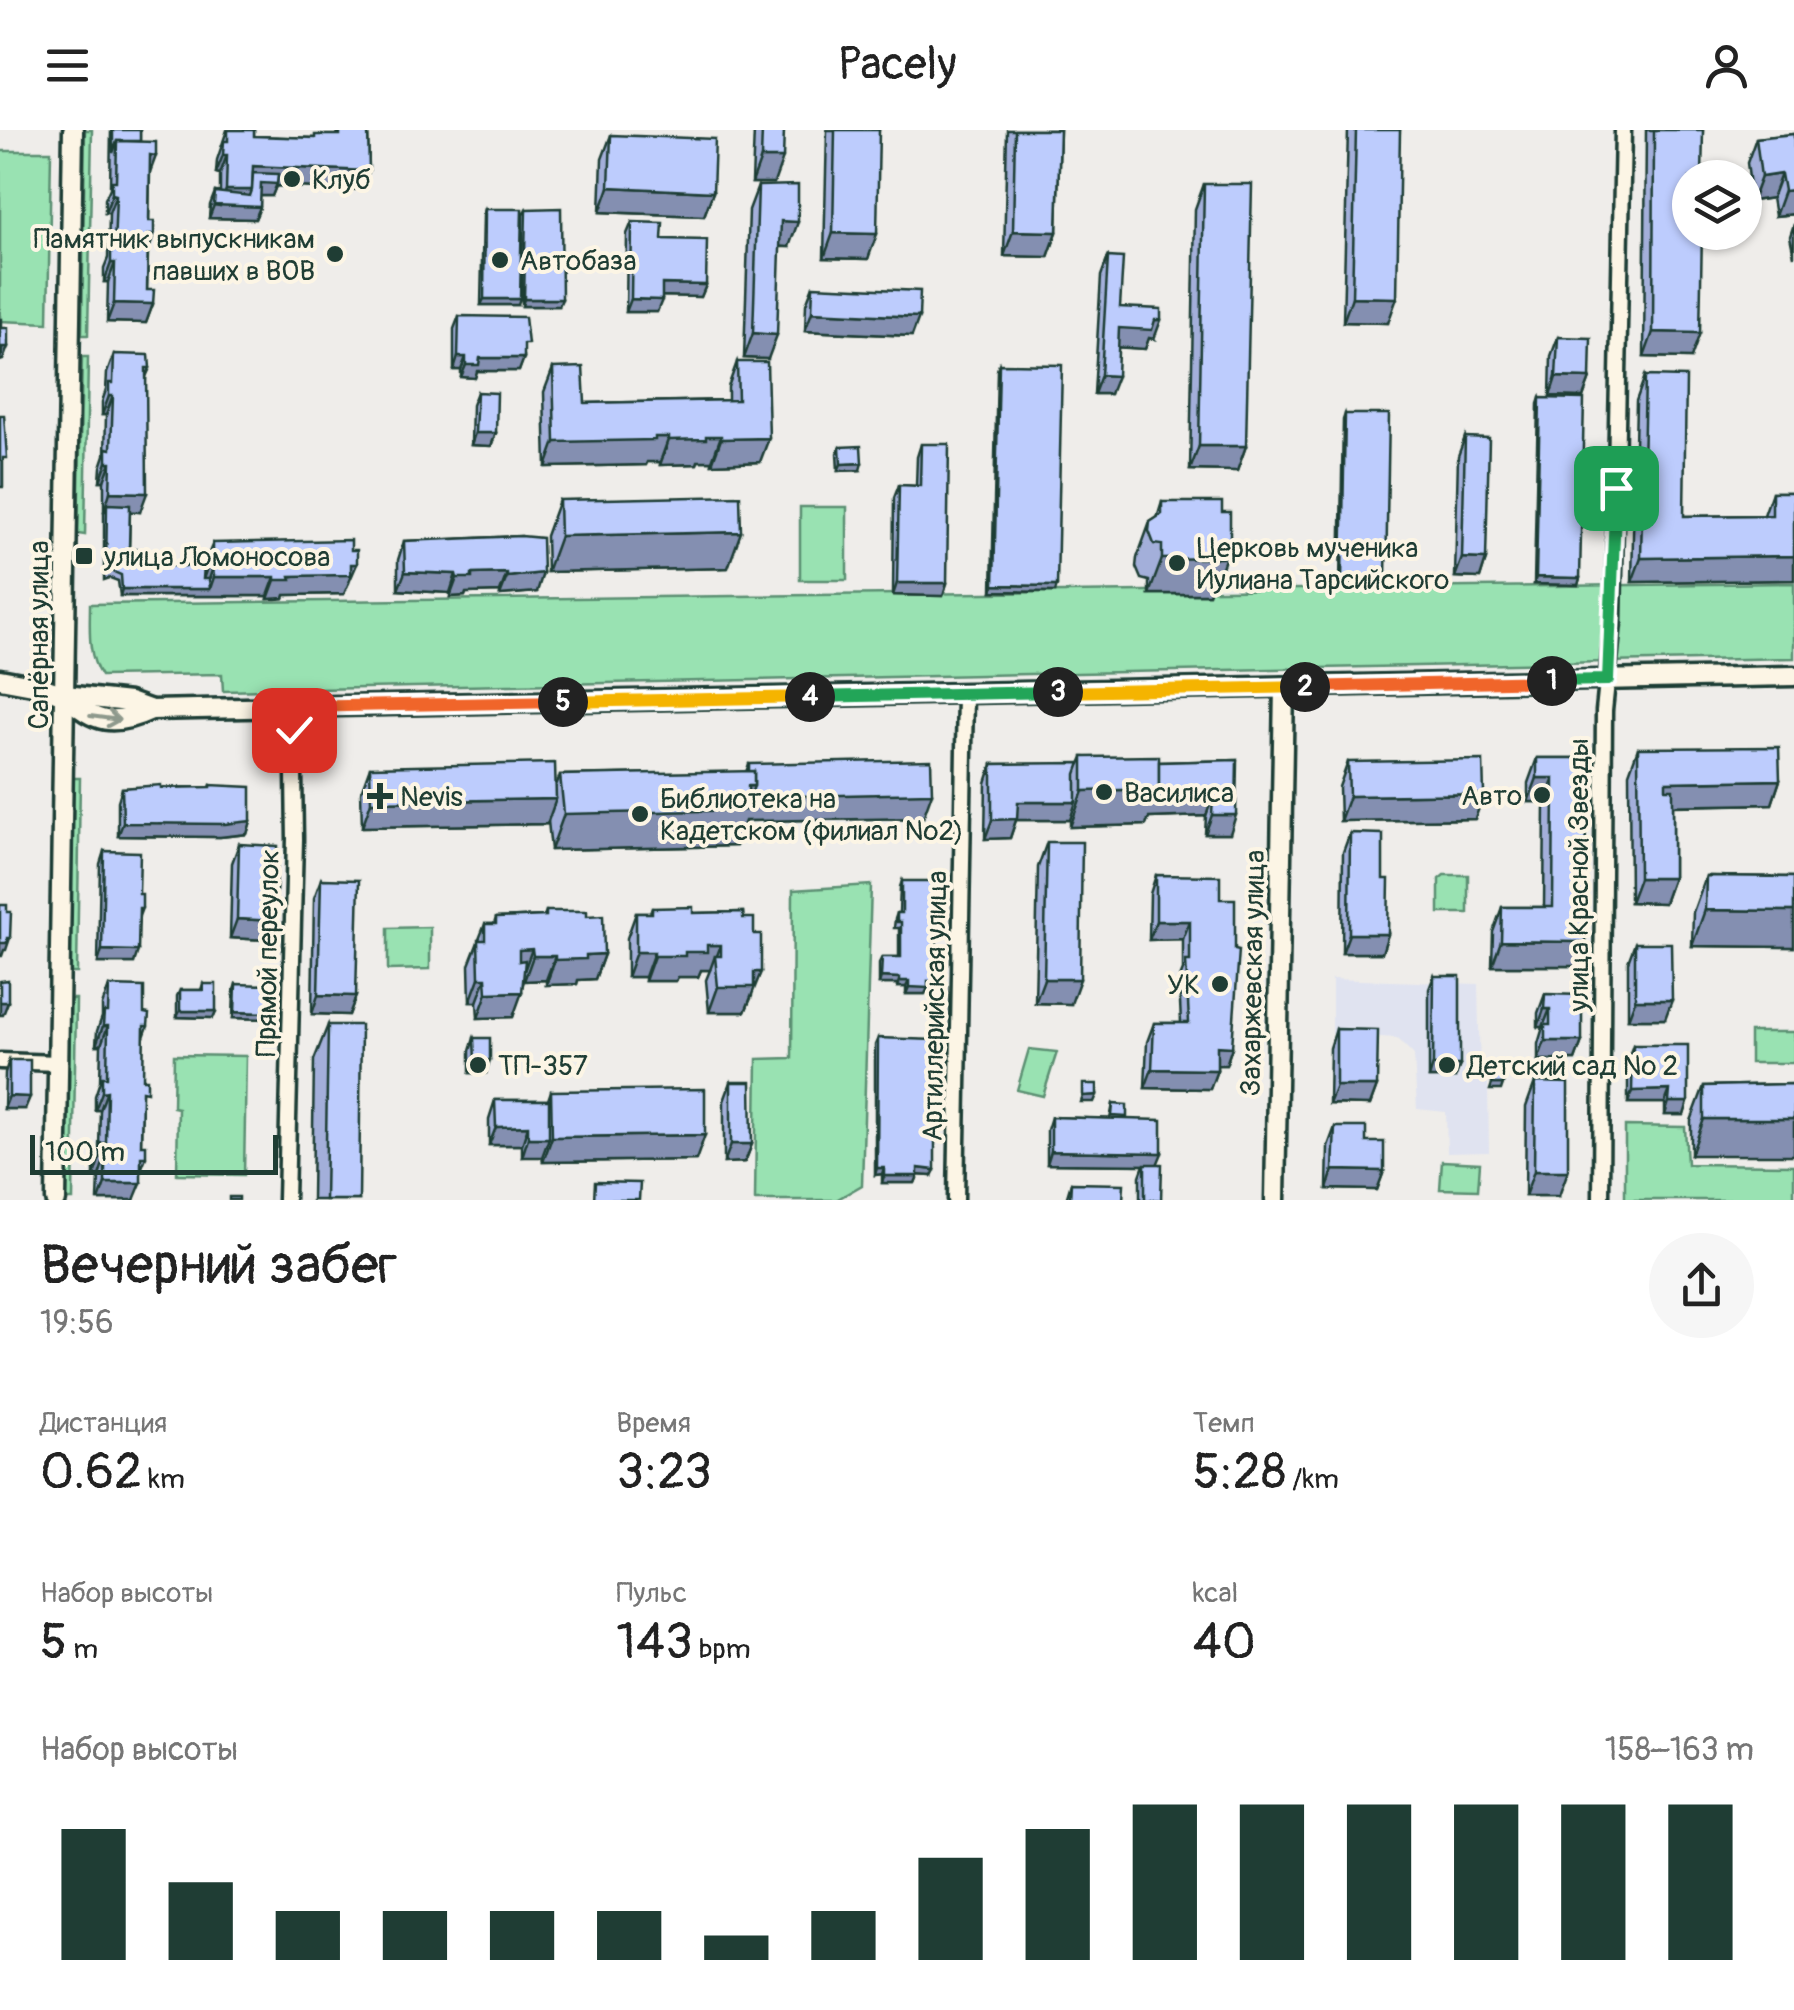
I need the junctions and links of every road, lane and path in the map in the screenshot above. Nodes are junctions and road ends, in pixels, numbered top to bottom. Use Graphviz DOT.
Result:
graph roads {
  1 [pos="73,130"];
  2 [pos="1622,130"];
  3 [pos="1794,676"];
  4 [pos="0,679"];
  5 [pos="1608,680"];
  6 [pos="1284,687"];
  7 [pos="965,694"];
  8 [pos="64,696"];
  9 [pos="293,707"];
  10 [pos="0,1062"];
  11 [pos="58,1062"];
  12 [pos="56,1200"];
  13 [pos="286,1200"];
  14 [pos="956,1200"];
  15 [pos="1276,1200"];
  16 [pos="1601,1200"];
  1 -- 8 [label="street, Сапёрная улица"];
  2 -- 5 [label="street, улица Красной Звезды"];
  3 -- 5 [label="street"];
  4 -- 8 [label="street"];
  5 -- 6 [label="street"];
  5 -- 16 [label="street, улица Красной Звезды"];
  6 -- 7 [label="street"];
  6 -- 15 [label="street, Захаржевская улица"];
  7 -- 9 [label="street"];
  7 -- 14 [label="street, Артиллерийская улица"];
  8 -- 9 [label="street"];
  8 -- 11 [label="street, Сапёрная улица"];
  9 -- 13 [label="street, Прямой переулок"];
  10 -- 11 [label="street"];
  11 -- 12 [label="street, Сапёрная улица"];
}
